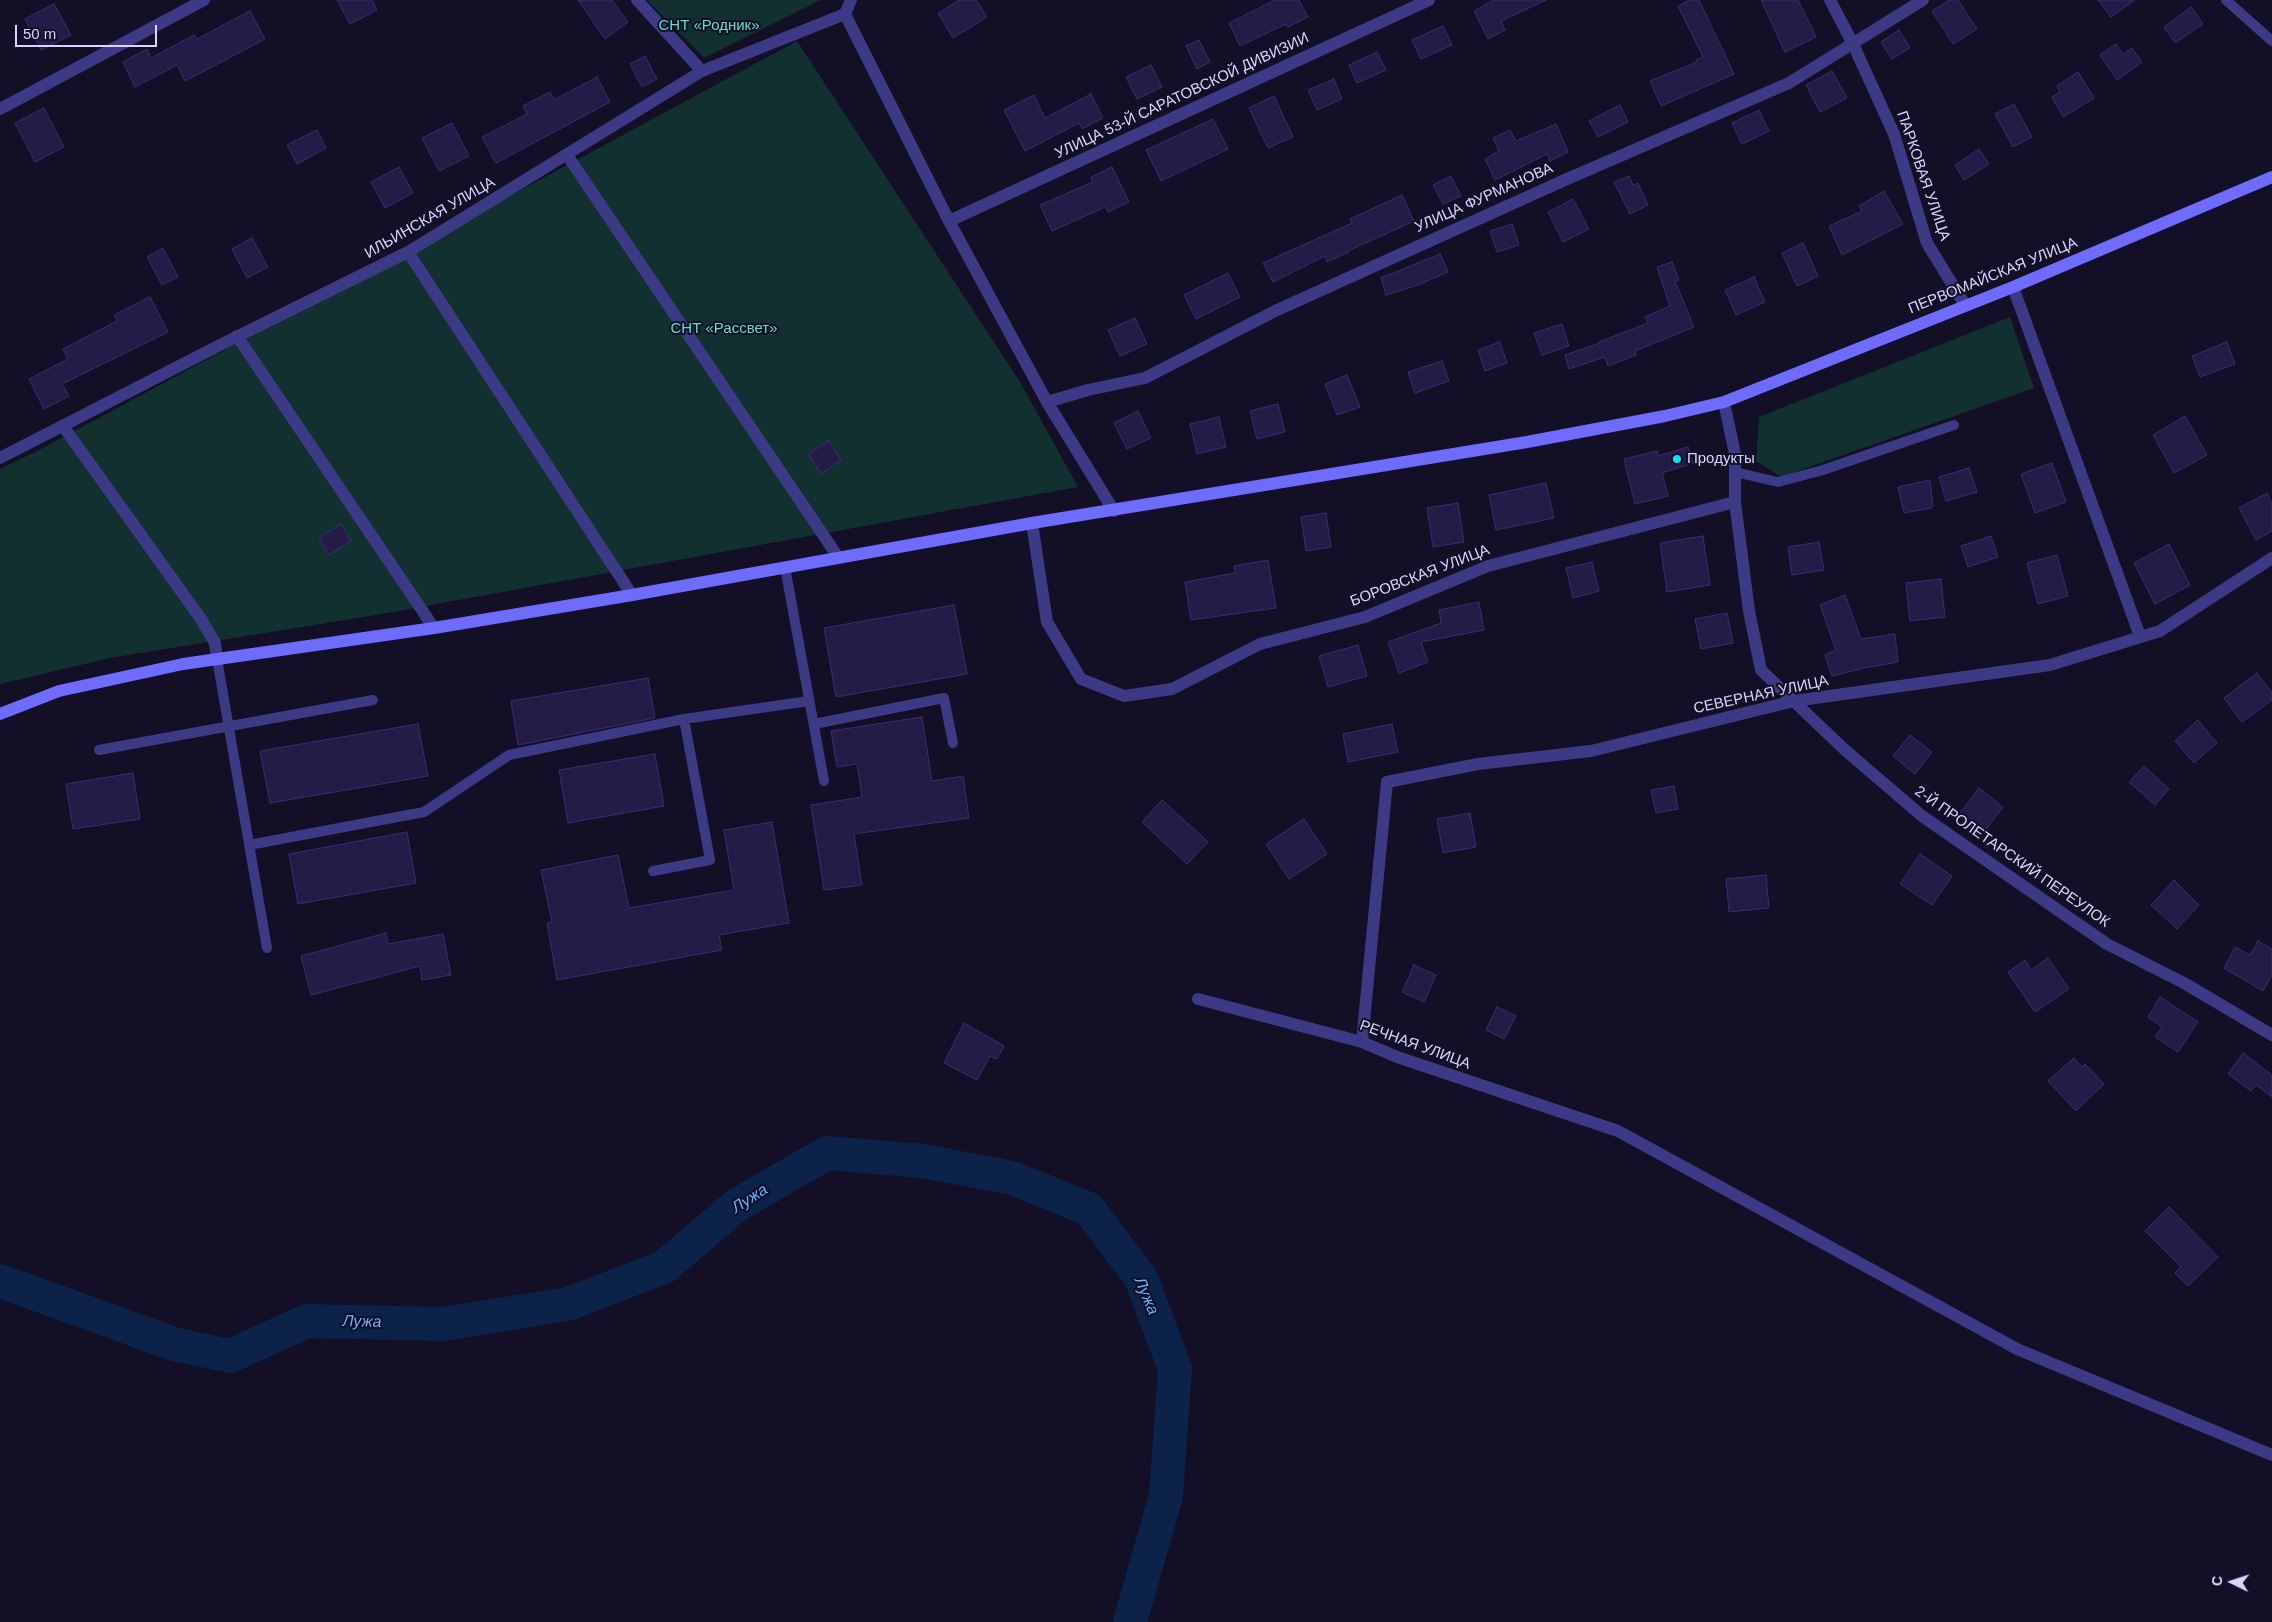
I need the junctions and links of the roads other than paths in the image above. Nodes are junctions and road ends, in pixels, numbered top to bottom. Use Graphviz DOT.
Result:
graph roads {
  1 [pos="204,0"];
  2 [pos="637,0"];
  3 [pos="851,0"];
  4 [pos="1429,0"];
  5 [pos="1830,0"];
  6 [pos="1923,0"];
  7 [pos="2226,0"];
  8 [pos="845,14"];
  9 [pos="2272,41"];
  10 [pos="1853,44"];
  11 [pos="702,72"];
  12 [pos="0,109"];
  13 [pos="567,155"];
  14 [pos="2272,177"];
  15 [pos="949,221"];
  16 [pos="408,252"];
  17 [pos="2013,287"];
  18 [pos="1965,305"];
  19 [pos="237,336"];
  20 [pos="1047,402"];
  21 [pos="1724,402"];
  22 [pos="1954,425"];
  23 [pos="64,426"];
  24 [pos="0,458"];
  25 [pos="1735,472"];
  26 [pos="1735,502"];
  27 [pos="1114,511"];
  28 [pos="1032,523"];
  29 [pos="838,557"];
  30 [pos="2272,558"];
  31 [pos="785,567"];
  32 [pos="632,595"];
  33 [pos="434,628"];
  34 [pos="2140,636"];
  35 [pos="217,659"];
  36 [pos="373,700"];
  37 [pos="809,701"];
  38 [pos="1794,701"];
  39 [pos="0,714"];
  40 [pos="684,720"];
  41 [pos="814,724"];
  42 [pos="228,727"];
  43 [pos="953,743"];
  44 [pos="99,750"];
  45 [pos="824,781"];
  46 [pos="249,845"];
  47 [pos="653,871"];
  48 [pos="267,948"];
  49 [pos="1198,999"];
  50 [pos="2272,1035"];
  51 [pos="1362,1042"];
  52 [pos="2272,1455"];
  1 -- 12 [label="street"];
  2 -- 11 [label="street"];
  3 -- 8 [label="street"];
  4 -- 15 [label="street, УЛИЦА 53-Й САРАТОВСКОЙ ДИВИЗИИ"];
  5 -- 10 [label="street, ПАРКОВАЯ УЛИЦА"];
  6 -- 10 [label="street, УЛИЦА ФУРМАНОВА"];
  7 -- 9 [label="lane"];
  8 -- 11 [label="street, ИЛЬИНСКАЯ УЛИЦА"];
  8 -- 15 [label="street"];
  10 -- 18 [label="street, ПАРКОВАЯ УЛИЦА"];
  10 -- 20 [label="street, УЛИЦА ФУРМАНОВА"];
  11 -- 13 [label="street, ИЛЬИНСКАЯ УЛИЦА"];
  13 -- 16 [label="street, ИЛЬИНСКАЯ УЛИЦА"];
  13 -- 29 [label="street"];
  14 -- 17 [label="main road, ПЕРВОМАЙСКАЯ УЛИЦА"];
  15 -- 20 [label="street"];
  16 -- 19 [label="street, ИЛЬИНСКАЯ УЛИЦА"];
  16 -- 32 [label="street"];
  17 -- 18 [label="main road, ПЕРВОМАЙСКАЯ УЛИЦА"];
  17 -- 34 [label="street"];
  18 -- 21 [label="main road, ПЕРВОМАЙСКАЯ УЛИЦА"];
  19 -- 23 [label="street, ИЛЬИНСКАЯ УЛИЦА"];
  19 -- 33 [label="street"];
  20 -- 27 [label="street"];
  21 -- 25 [label="street, 2-Й ПРОЛЕТАРСКИЙ ПЕРЕУЛОК"];
  21 -- 27 [label="main road, ПЕРВОМАЙСКАЯ УЛИЦА"];
  22 -- 25 [label="lane"];
  23 -- 24 [label="street, ИЛЬИНСКАЯ УЛИЦА"];
  23 -- 35 [label="street"];
  25 -- 26 [label="street, 2-Й ПРОЛЕТАРСКИЙ ПЕРЕУЛОК"];
  26 -- 28 [label="street, БОРОВСКАЯ УЛИЦА"];
  26 -- 38 [label="street, 2-Й ПРОЛЕТАРСКИЙ ПЕРЕУЛОК"];
  27 -- 28 [label="main road, ПЕРВОМАЙСКАЯ УЛИЦА"];
  28 -- 29 [label="main road, ПЕРВОМАЙСКАЯ УЛИЦА"];
  29 -- 31 [label="main road, ПЕРВОМАЙСКАЯ УЛИЦА"];
  30 -- 34 [label="street, СЕВЕРНАЯ УЛИЦА"];
  31 -- 32 [label="main road, ПЕРВОМАЙСКАЯ УЛИЦА"];
  31 -- 37 [label="lane"];
  32 -- 33 [label="main road, ПЕРВОМАЙСКАЯ УЛИЦА"];
  33 -- 35 [label="main road, ПЕРВОМАЙСКАЯ УЛИЦА"];
  34 -- 38 [label="street, СЕВЕРНАЯ УЛИЦА"];
  35 -- 39 [label="main road, ПЕРВОМАЙСКАЯ УЛИЦА"];
  35 -- 42 [label="lane"];
  36 -- 42 [label="lane"];
  37 -- 40 [label="lane"];
  37 -- 41 [label="lane"];
  38 -- 50 [label="street, 2-Й ПРОЛЕТАРСКИЙ ПЕРЕУЛОК"];
  38 -- 51 [label="street, СЕВЕРНАЯ УЛИЦА"];
  40 -- 46 [label="lane"];
  40 -- 47 [label="lane"];
  41 -- 43 [label="lane"];
  41 -- 45 [label="lane"];
  42 -- 44 [label="lane"];
  42 -- 46 [label="lane"];
  46 -- 48 [label="lane"];
  49 -- 51 [label="street, РЕЧНАЯ УЛИЦА"];
  51 -- 52 [label="street, РЕЧНАЯ УЛИЦА"];
}
